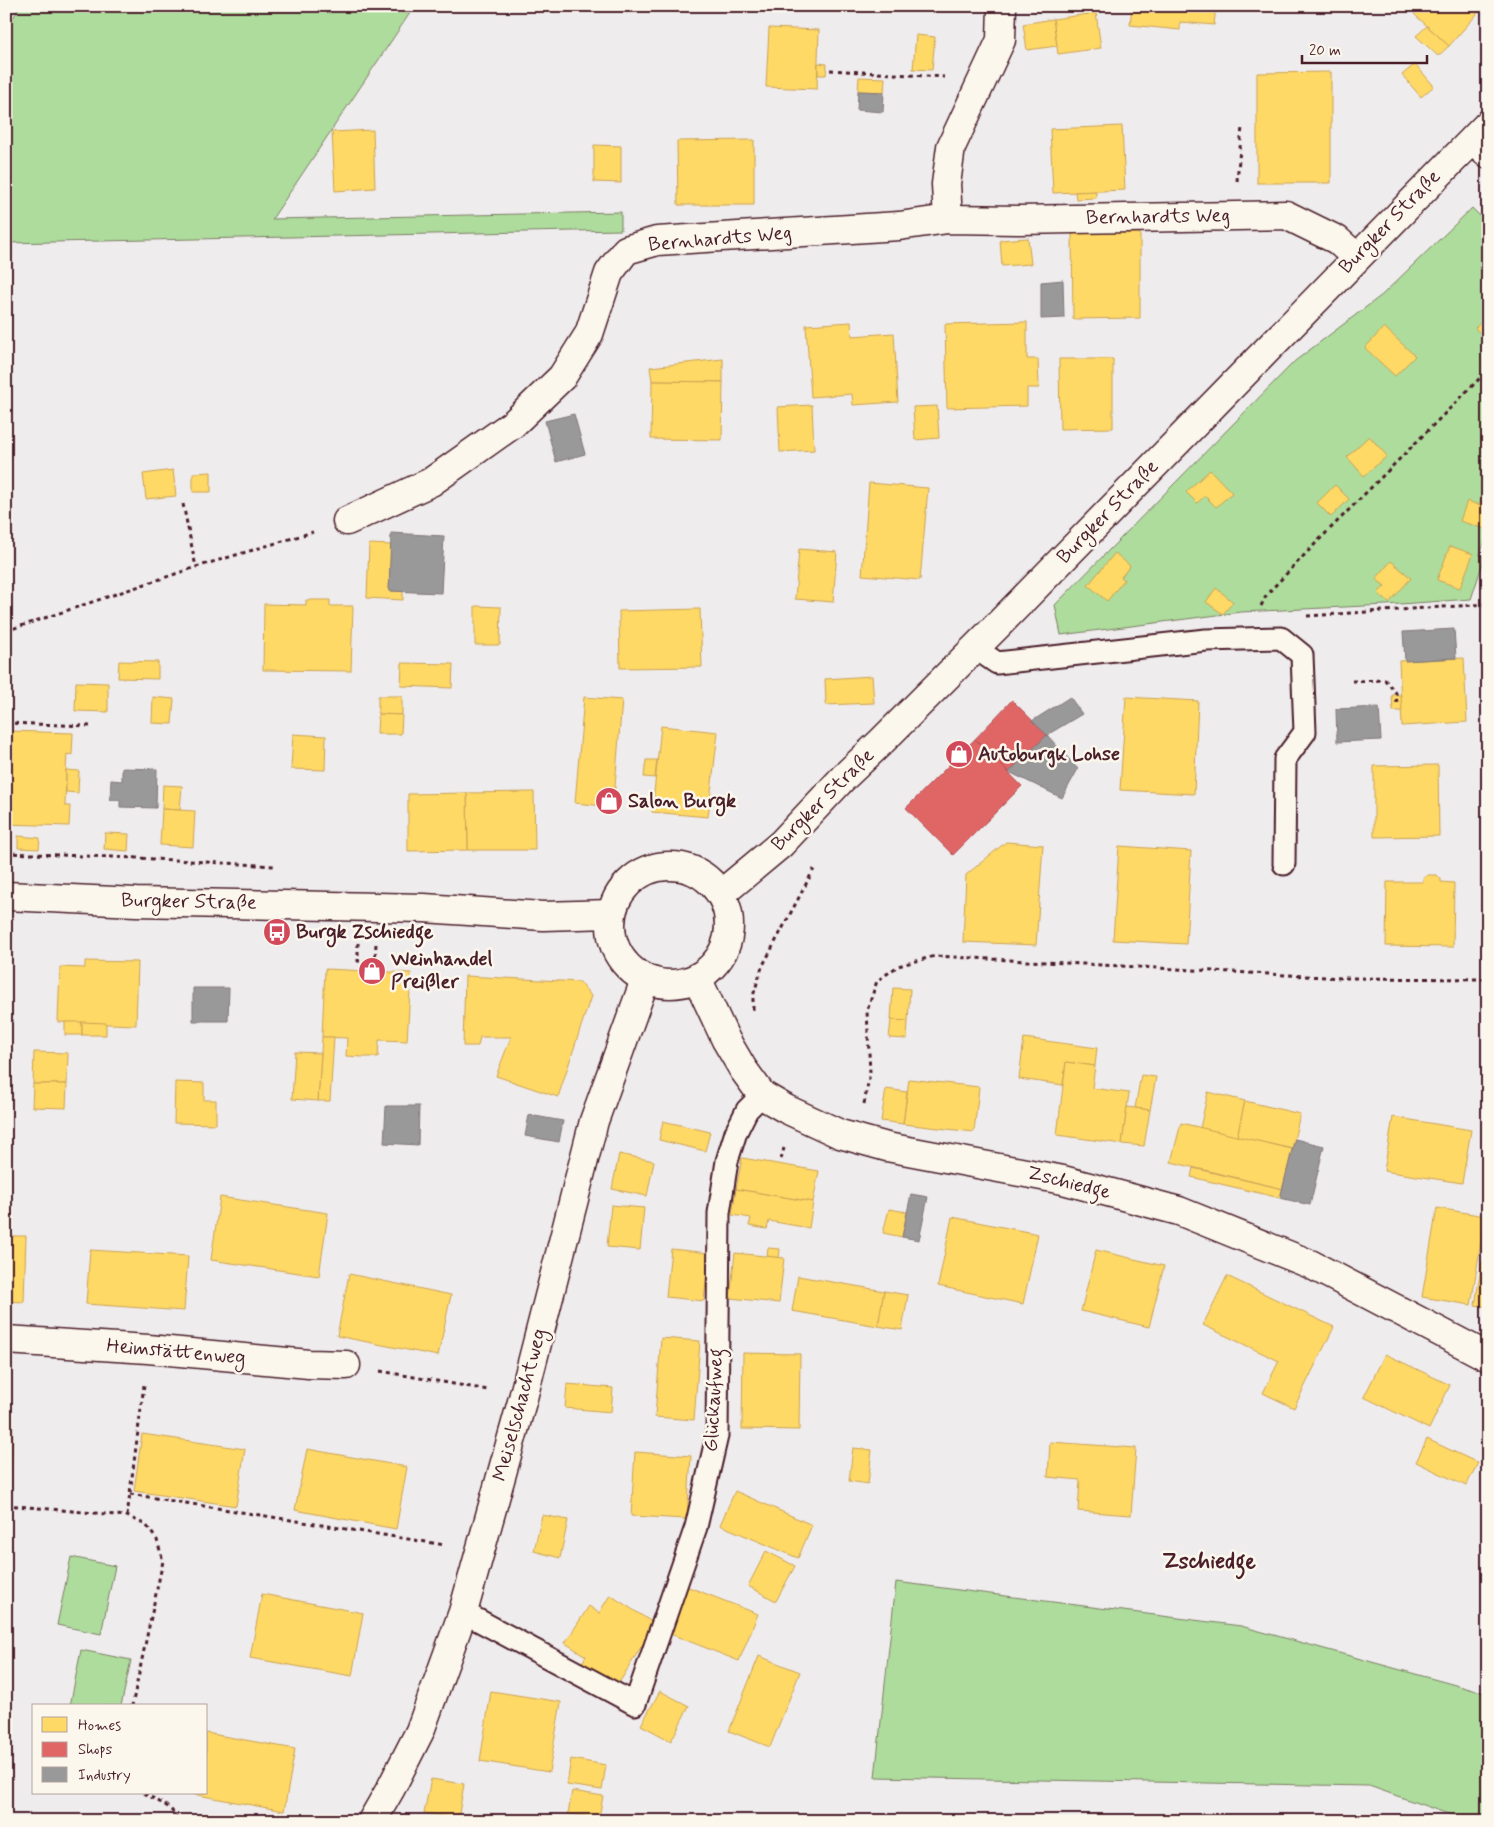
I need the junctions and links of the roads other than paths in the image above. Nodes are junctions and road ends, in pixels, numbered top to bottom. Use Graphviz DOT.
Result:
graph roads {
  1 [pos="1002,6"];
  2 [pos="1482,141"];
  3 [pos="948,219"];
  4 [pos="1356,257"];
  5 [pos="347,521"];
  6 [pos="975,648"];
  7 [pos="1284,864"];
  8 [pos="721,894"];
  9 [pos="6,896"];
  10 [pos="611,914"];
  11 [pos="697,978"];
  12 [pos="645,980"];
  13 [pos="762,1095"];
  14 [pos="6,1340"];
  15 [pos="1488,1357"];
  16 [pos="346,1365"];
  17 [pos="463,1612"];
  18 [pos="372,1821"];
  1 -- 3 [label="street"];
  2 -- 4 [label="street, Burgker Straße"];
  3 -- 4 [label="street, Bernhardts Weg"];
  3 -- 5 [label="street, Bernhardts Weg"];
  4 -- 6 [label="street, Burgker Straße"];
  6 -- 7 [label="lane"];
  6 -- 8 [label="street, Burgker Straße"];
  8 -- 10 [label="street"];
  8 -- 11 [label="street"];
  9 -- 10 [label="street, Burgker Straße"];
  10 -- 12 [label="street"];
  11 -- 12 [label="street"];
  11 -- 13 [label="street, Zschiedge"];
  12 -- 17 [label="street, Meiselschachtweg"];
  13 -- 15 [label="street, Zschiedge"];
  13 -- 17 [label="lane, Glückaufweg"];
  14 -- 16 [label="street, Heimstättenweg"];
  17 -- 18 [label="street, Meiselschachtweg"];
}
